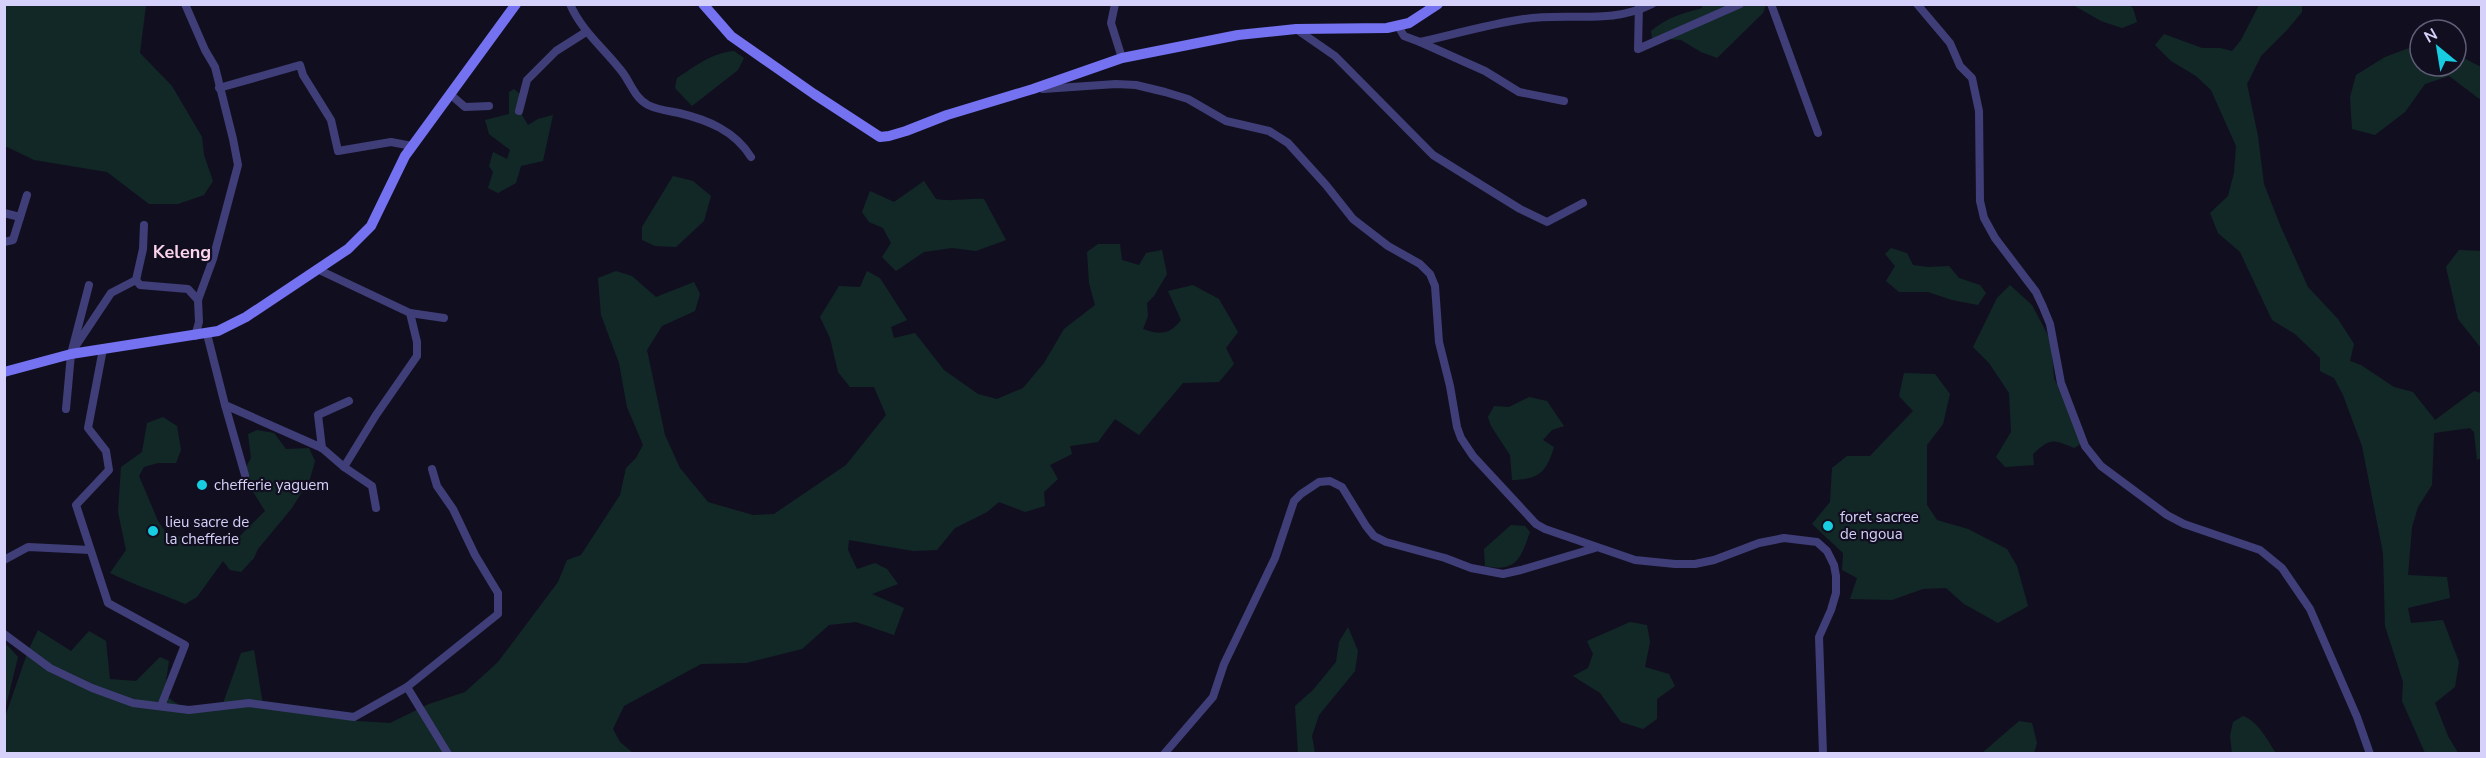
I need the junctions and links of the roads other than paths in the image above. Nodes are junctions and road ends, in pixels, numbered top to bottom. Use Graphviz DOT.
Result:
graph roads {
  1 [pos="185,4"];
  2 [pos="516,4"];
  3 [pos="570,4"];
  4 [pos="703,4"];
  5 [pos="1115,4"];
  6 [pos="1438,4"];
  7 [pos="1652,4"];
  8 [pos="1740,4"];
  9 [pos="1771,4"];
  10 [pos="1917,4"];
  11 [pos="1639,8"];
  12 [pos="1398,26"];
  13 [pos="1296,29"];
  14 [pos="586,32"];
  15 [pos="1420,42"];
  16 [pos="1122,58"];
  17 [pos="219,88"];
  18 [pos="1033,89"];
  19 [pos="451,95"];
  20 [pos="1564,100"];
  21 [pos="489,106"];
  22 [pos="519,111"];
  23 [pos="1818,133"];
  24 [pos="412,146"];
  25 [pos="752,157"];
  26 [pos="27,195"];
  27 [pos="1583,203"];
  28 [pos="4,213"];
  29 [pos="20,217"];
  30 [pos="144,225"];
  31 [pos="4,242"];
  32 [pos="317,269"];
  33 [pos="136,280"];
  34 [pos="89,285"];
  35 [pos="198,300"];
  36 [pos="410,313"];
  37 [pos="444,318"];
  38 [pos="207,334"];
  39 [pos="195,336"];
  40 [pos="103,349"];
  41 [pos="71,354"];
  42 [pos="4,372"];
  43 [pos="349,401"];
  44 [pos="225,405"];
  45 [pos="66,408"];
  46 [pos="322,448"];
  47 [pos="344,467"];
  48 [pos="432,469"];
  49 [pos="245,476"];
  50 [pos="376,508"];
  51 [pos="1595,548"];
  52 [pos="90,550"];
  53 [pos="4,560"];
  54 [pos="4,634"];
  55 [pos="407,687"];
  56 [pos="161,706"];
  57 [pos="448,753"];
  58 [pos="1164,753"];
  59 [pos="1823,753"];
  60 [pos="2370,753"];
  1 -- 17 [label="street"];
  2 -- 19 [label="main road"];
  3 -- 14 [label="street"];
  4 -- 18 [label="main road"];
  5 -- 16 [label="street"];
  6 -- 12 [label="main road"];
  7 -- 11 [label="street"];
  8 -- 11 [label="street"];
  9 -- 23 [label="street"];
  10 -- 60 [label="street"];
  11 -- 15 [label="street"];
  12 -- 13 [label="main road"];
  12 -- 15 [label="street"];
  13 -- 16 [label="main road"];
  13 -- 27 [label="street"];
  14 -- 22 [label="street"];
  14 -- 25 [label="street"];
  15 -- 20 [label="street"];
  16 -- 18 [label="main road"];
  17 -- 24 [label="street"];
  17 -- 35 [label="street"];
  18 -- 51 [label="street"];
  19 -- 21 [label="street"];
  19 -- 24 [label="main road"];
  24 -- 32 [label="main road"];
  26 -- 29 [label="street"];
  28 -- 29 [label="street"];
  29 -- 31 [label="street"];
  30 -- 33 [label="street"];
  32 -- 36 [label="street"];
  32 -- 38 [label="main road"];
  33 -- 35 [label="street"];
  33 -- 41 [label="street"];
  34 -- 41 [label="street"];
  35 -- 39 [label="street"];
  36 -- 37 [label="street"];
  36 -- 47 [label="street"];
  38 -- 39 [label="main road"];
  38 -- 44 [label="street"];
  39 -- 40 [label="main road"];
  40 -- 41 [label="main road"];
  40 -- 52 [label="street"];
  41 -- 42 [label="main road"];
  41 -- 45 [label="street"];
  43 -- 46 [label="street"];
  44 -- 46 [label="street"];
  44 -- 49 [label="street"];
  46 -- 47 [label="street"];
  47 -- 50 [label="street"];
  48 -- 55 [label="street"];
  51 -- 58 [label="street"];
  51 -- 59 [label="street"];
  52 -- 53 [label="street"];
  52 -- 56 [label="street"];
  54 -- 56 [label="street"];
  55 -- 56 [label="street"];
  55 -- 57 [label="street"];
}
